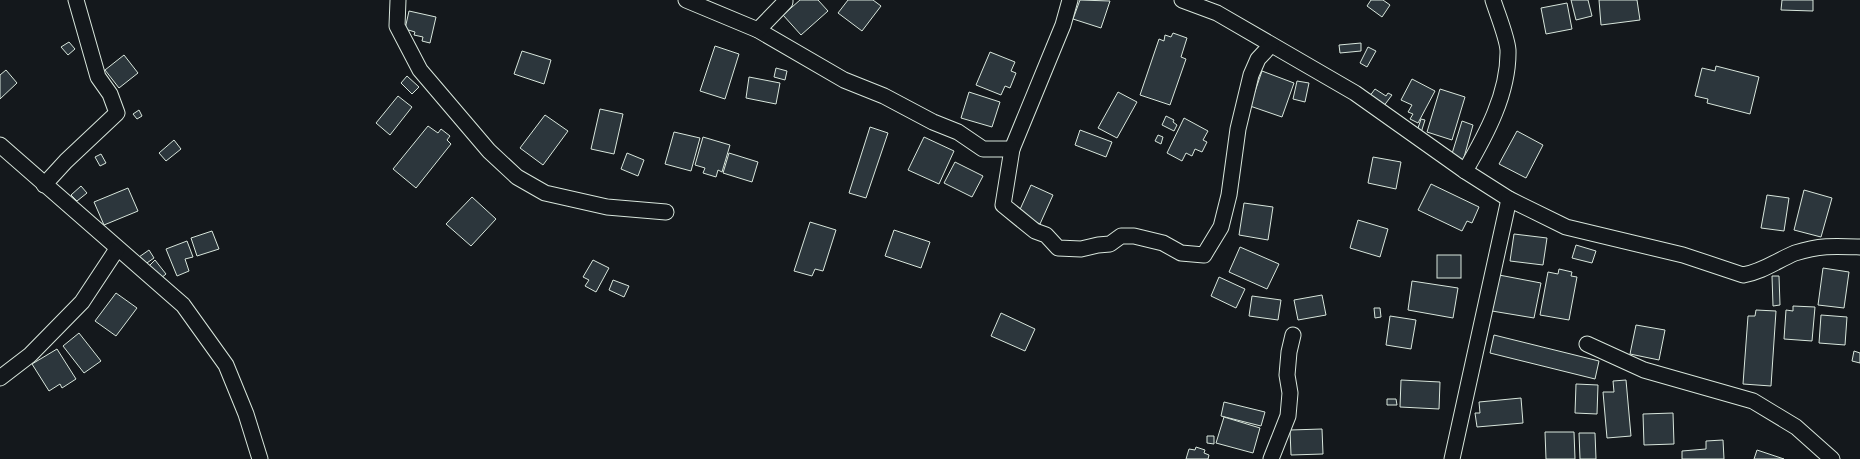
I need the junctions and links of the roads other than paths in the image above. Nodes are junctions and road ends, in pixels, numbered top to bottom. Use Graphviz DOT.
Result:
graph roads {
  1 [pos="76,0"];
  2 [pos="398,0"];
  3 [pos="686,0"];
  4 [pos="785,0"];
  5 [pos="1070,0"];
  6 [pos="1182,0"];
  7 [pos="1493,0"];
  8 [pos="1217,7"];
  9 [pos="758,30"];
  10 [pos="1271,45"];
  11 [pos="0,145"];
  12 [pos="1012,149"];
  13 [pos="1465,171"];
  14 [pos="44,185"];
  15 [pos="1509,199"];
  16 [pos="666,212"];
  17 [pos="1860,247"];
  18 [pos="117,249"];
  19 [pos="1294,335"];
  20 [pos="1587,344"];
  21 [pos="0,378"];
  22 [pos="260,459"];
  23 [pos="1272,459"];
  24 [pos="1452,459"];
  25 [pos="1832,459"];
  1 -- 14 [label="street"];
  2 -- 16 [label="street"];
  3 -- 9 [label="street"];
  4 -- 9 [label="street"];
  5 -- 12 [label="street"];
  6 -- 8 [label="street"];
  7 -- 13 [label="street"];
  8 -- 10 [label="street"];
  9 -- 12 [label="street"];
  10 -- 12 [label="street"];
  10 -- 13 [label="street"];
  11 -- 14 [label="street"];
  13 -- 15 [label="street"];
  14 -- 18 [label="street"];
  15 -- 17 [label="street"];
  15 -- 24 [label="street"];
  18 -- 21 [label="street"];
  18 -- 22 [label="street"];
  19 -- 23 [label="street"];
  20 -- 25 [label="street"];
}
